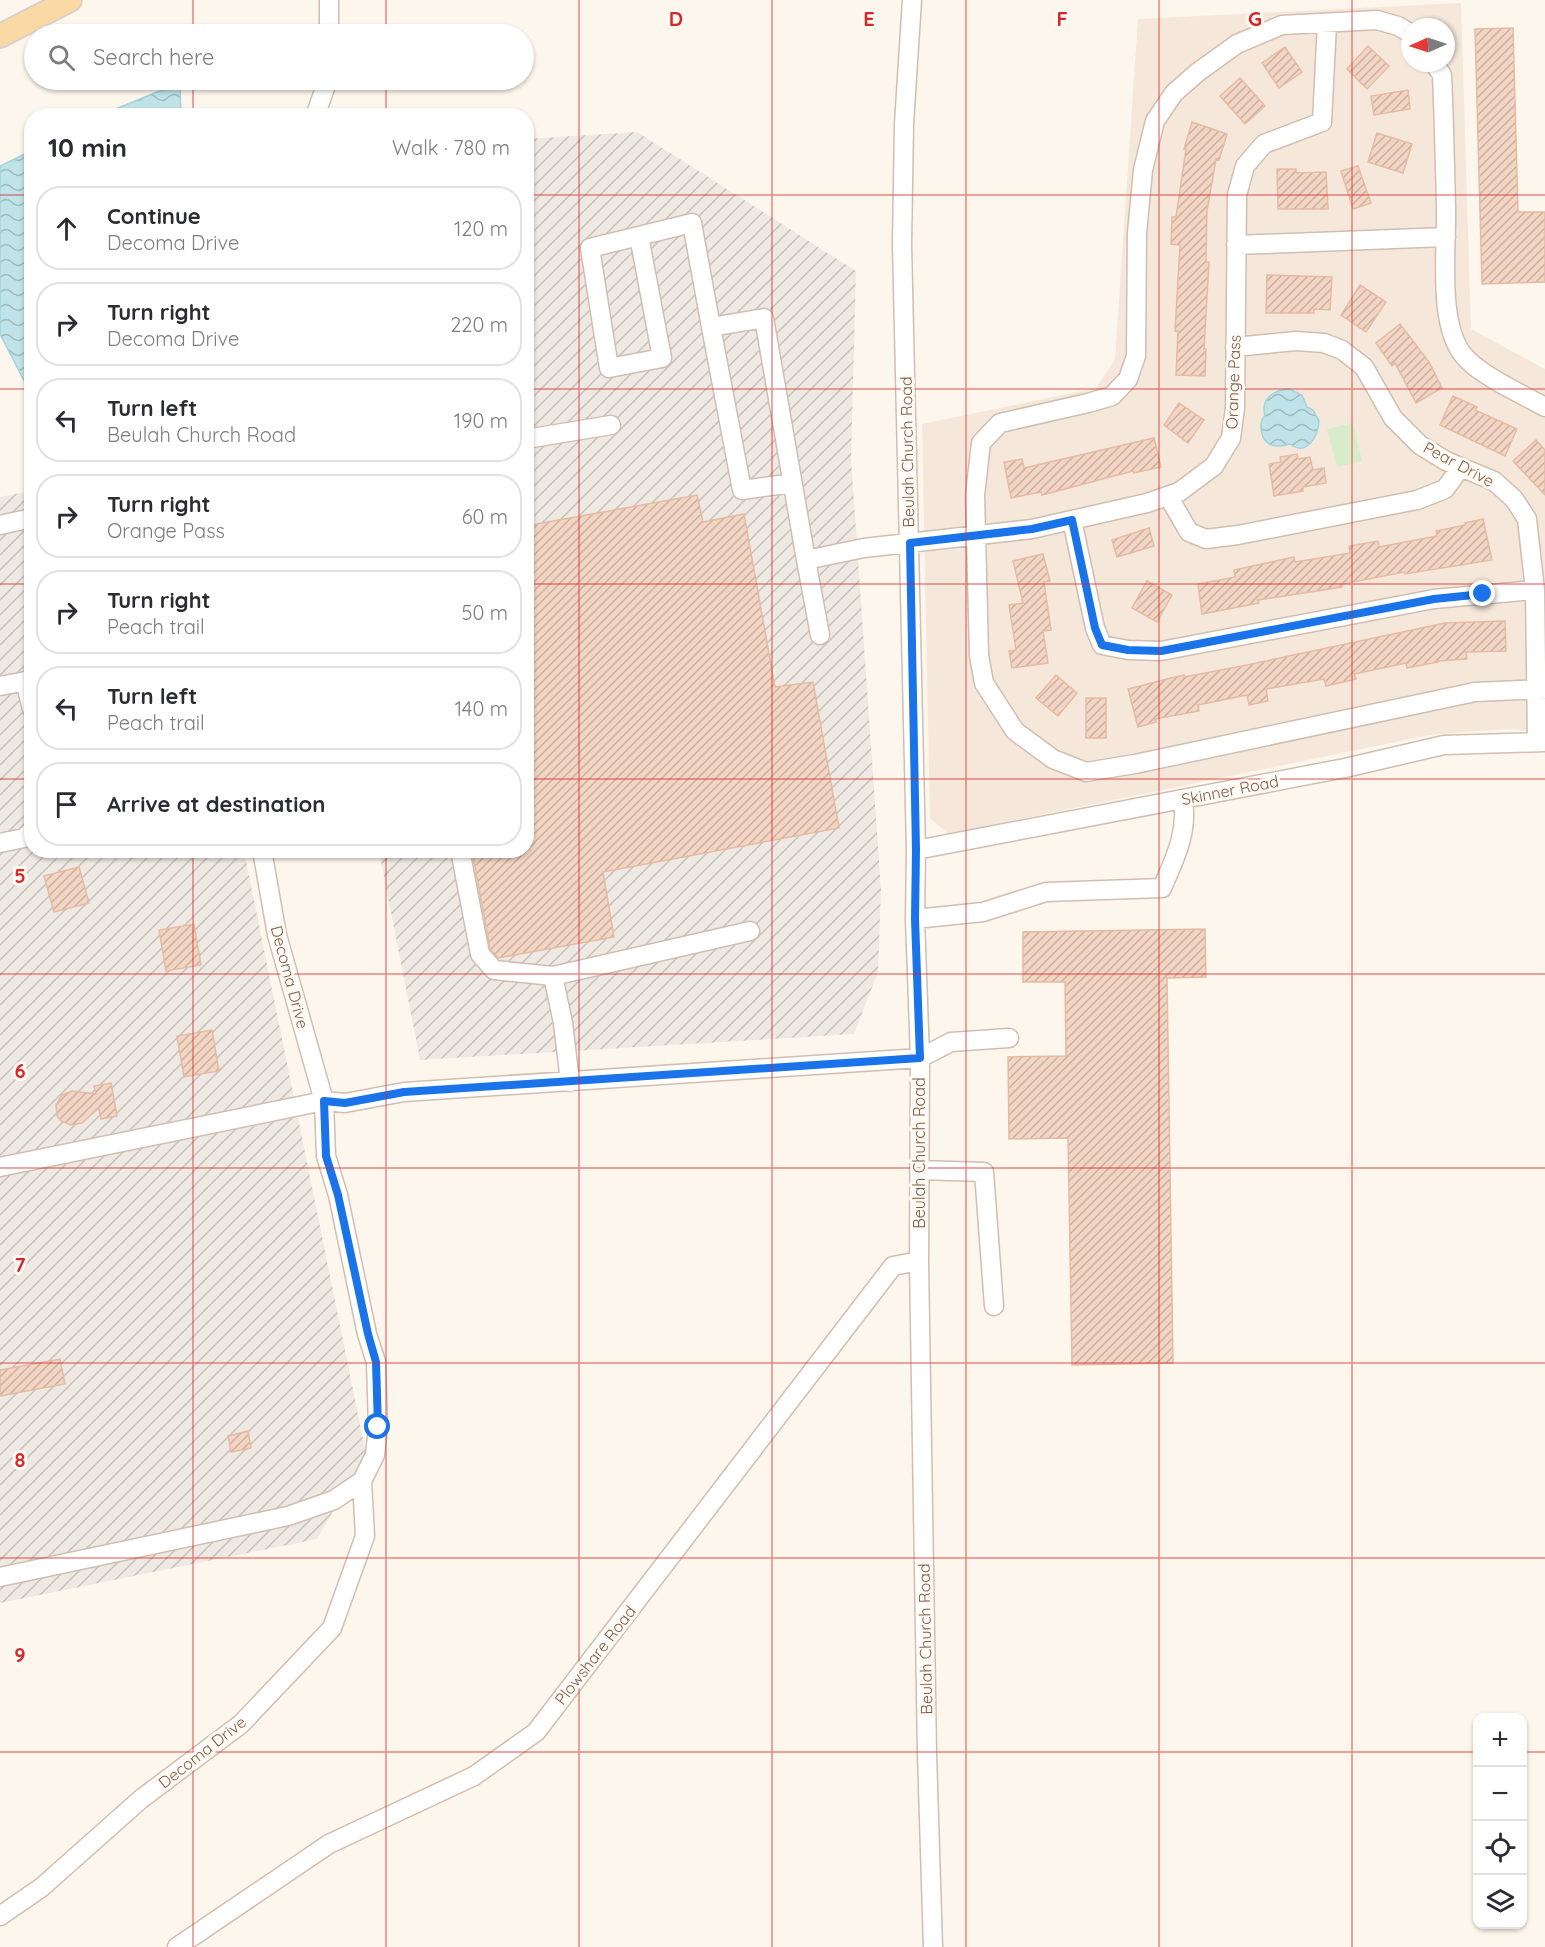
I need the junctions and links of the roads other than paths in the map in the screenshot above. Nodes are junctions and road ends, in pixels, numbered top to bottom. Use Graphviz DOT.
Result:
graph roads {
  1 [pos="70,0"];
  2 [pos="330,0"];
  3 [pos="912,0"];
  4 [pos="1327,23"];
  5 [pos="329,24"];
  6 [pos="1401,28"];
  7 [pos="0,36"];
  8 [pos="1440,72"];
  9 [pos="324,90"];
  10 [pos="318,108"];
  11 [pos="639,236"];
  12 [pos="1446,237"];
  13 [pos="1236,245"];
  14 [pos="711,327"];
  15 [pos="1235,347"];
  16 [pos="1545,407"];
  17 [pos="611,425"];
  18 [pos="534,438"];
  19 [pos="1461,467"];
  20 [pos="793,483"];
  21 [pos="1168,496"];
  22 [pos="24,520"];
  23 [pos="1072,520"];
  24 [pos="0,525"];
  25 [pos="977,536"];
  26 [pos="910,543"];
  27 [pos="806,560"];
  28 [pos="1535,590"];
  29 [pos="820,635"];
  30 [pos="24,681"];
  31 [pos="0,686"];
  32 [pos="1541,689"];
  33 [pos="1541,742"];
  34 [pos="1183,800"];
  35 [pos="24,838"];
  36 [pos="0,843"];
  37 [pos="916,850"];
  38 [pos="263,858"];
  39 [pos="462,858"];
  40 [pos="915,919"];
  41 [pos="750,931"];
  42 [pos="553,976"];
  43 [pos="1009,1038"];
  44 [pos="920,1058"];
  45 [pos="570,1082"];
  46 [pos="324,1101"];
  47 [pos="0,1167"];
  48 [pos="919,1170"];
  49 [pos="919,1261"];
  50 [pos="994,1306"];
  51 [pos="362,1481"];
  52 [pos="0,1577"];
  53 [pos="0,1916"];
  54 [pos="177,1947"];
  55 [pos="933,1947"];
  1 -- 7 [label="main road"];
  2 -- 5 [label="street"];
  3 -- 26 [label="street, Beulah Church Road"];
  4 -- 6 [label="street"];
  4 -- 13 [label="street, Orange Pass"];
  4 -- 25 [label="street"];
  8 -- 12 [label="street"];
  9 -- 10 [label="street"];
  11 -- 11 [label="street"];
  11 -- 14 [label="street"];
  12 -- 13 [label="street"];
  12 -- 16 [label="street"];
  13 -- 15 [label="street, Orange Pass"];
  14 -- 20 [label="street"];
  14 -- 20 [label="street"];
  15 -- 19 [label="street, Pear Drive"];
  15 -- 21 [label="street, Orange Pass"];
  17 -- 18 [label="street"];
  19 -- 21 [label="street"];
  19 -- 28 [label="street, Pear Drive"];
  20 -- 27 [label="street"];
  21 -- 23 [label="street, Orange Pass"];
  22 -- 24 [label="street"];
  23 -- 25 [label="street, Orange Pass"];
  23 -- 28 [label="street"];
  25 -- 26 [label="street, Orange Pass"];
  25 -- 32 [label="street"];
  26 -- 27 [label="street, Orange Pass"];
  26 -- 37 [label="street, Beulah Church Road"];
  27 -- 29 [label="street"];
  28 -- 32 [label="street, Pear Drive"];
  30 -- 31 [label="street"];
  32 -- 33 [label="street, Pear Drive"];
  33 -- 34 [label="street, Skinner Road"];
  34 -- 37 [label="street, Skinner Road"];
  34 -- 40 [label="street"];
  35 -- 36 [label="street"];
  37 -- 40 [label="street, Beulah Church Road"];
  38 -- 46 [label="street, Decoma Drive"];
  39 -- 42 [label="street"];
  40 -- 44 [label="street, Beulah Church Road"];
  41 -- 42 [label="street"];
  42 -- 45 [label="street"];
  43 -- 44 [label="street"];
  44 -- 45 [label="street"];
  44 -- 48 [label="street, Beulah Church Road"];
  45 -- 46 [label="street"];
  46 -- 47 [label="street"];
  46 -- 51 [label="street, Decoma Drive"];
  48 -- 49 [label="street, Beulah Church Road"];
  48 -- 50 [label="street"];
  49 -- 54 [label="street, Plowshare Road"];
  49 -- 55 [label="street, Beulah Church Road"];
  51 -- 52 [label="street, Decoma Drive"];
  51 -- 53 [label="street, Decoma Drive"];
}
